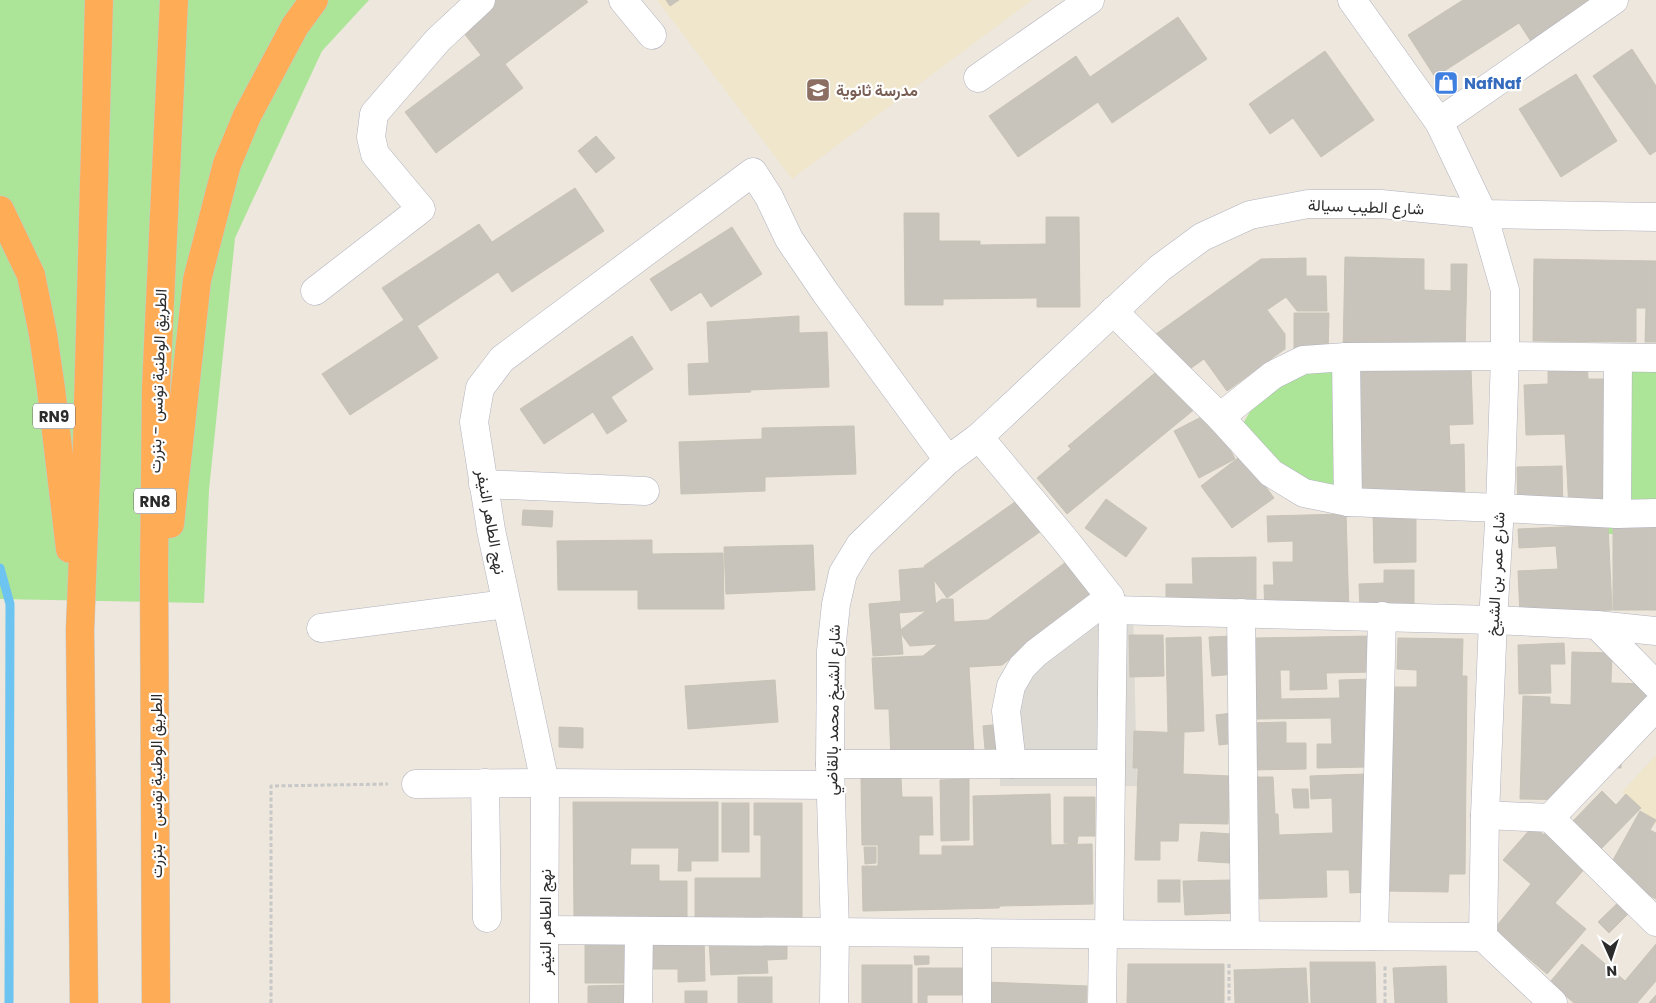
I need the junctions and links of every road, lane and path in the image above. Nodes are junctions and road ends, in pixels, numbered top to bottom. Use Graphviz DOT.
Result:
graph roads {
  1 [pos="99,0"];
  2 [pos="174,0"];
  3 [pos="314,0"];
  4 [pos="481,0"];
  5 [pos="623,0"];
  6 [pos="1090,0"];
  7 [pos="1352,0"];
  8 [pos="1614,0"];
  9 [pos="652,35"];
  10 [pos="978,78"];
  11 [pos="1440,122"];
  12 [pos="0,210"];
  13 [pos="1483,214"];
  14 [pos="1656,217"];
  15 [pos="315,291"];
  16 [pos="1113,311"];
  17 [pos="1505,356"];
  18 [pos="1346,357"];
  19 [pos="1618,358"];
  20 [pos="1656,358"];
  21 [pos="1220,417"];
  22 [pos="978,437"];
  23 [pos="948,460"];
  24 [pos="483,484"];
  25 [pos="645,491"];
  26 [pos="1348,502"];
  27 [pos="1500,508"];
  28 [pos="1617,514"];
  29 [pos="1656,514"];
  30 [pos="1111,603"];
  31 [pos="506,604"];
  32 [pos="1241,613"];
  33 [pos="1382,616"];
  34 [pos="155,617"];
  35 [pos="1492,620"];
  36 [pos="1597,625"];
  37 [pos="321,628"];
  38 [pos="80,630"];
  39 [pos="1656,631"];
  40 [pos="1656,685"];
  41 [pos="1656,707"];
  42 [pos="1012,764"];
  43 [pos="1111,764"];
  44 [pos="830,774"];
  45 [pos="486,783"];
  46 [pos="545,783"];
  47 [pos="416,784"];
  48 [pos="1485,815"];
  49 [pos="1550,818"];
  50 [pos="487,918"];
  51 [pos="1656,922"];
  52 [pos="545,930"];
  53 [pos="638,931"];
  54 [pos="835,932"];
  55 [pos="977,933"];
  56 [pos="1106,934"];
  57 [pos="1237,935"];
  58 [pos="1380,936"];
  59 [pos="1483,937"];
  60 [pos="84,1003"];
  61 [pos="156,1003"];
  62 [pos="271,1003"];
  63 [pos="544,1003"];
  64 [pos="638,1003"];
  65 [pos="834,1003"];
  66 [pos="977,1003"];
  67 [pos="1102,1003"];
  68 [pos="1229,1003"];
  69 [pos="1385,1003"];
  70 [pos="1552,1003"];
  1 -- 38 [label="highway"];
  2 -- 34 [label="highway, الطريق الوطنية تونس - بنزرت / RN8"];
  3 -- 34 [label="highway"];
  4 -- 15 [label="street"];
  5 -- 9 [label="street"];
  6 -- 10 [label="street"];
  7 -- 11 [label="street, شارع عمر بن الشيخ"];
  8 -- 11 [label="street"];
  11 -- 13 [label="street, شارع عمر بن الشيخ"];
  12 -- 38 [label="highway, RN9"];
  13 -- 14 [label="street, شارع الطيب سيالة"];
  13 -- 16 [label="street, شارع الطيب سيالة"];
  13 -- 17 [label="street, شارع عمر بن الشيخ"];
  16 -- 21 [label="street"];
  16 -- 22 [label="street, شارع الطيب سيالة"];
  17 -- 18 [label="street"];
  17 -- 19 [label="street"];
  17 -- 27 [label="street, شارع عمر بن الشيخ"];
  18 -- 21 [label="street"];
  18 -- 26 [label="street"];
  19 -- 20 [label="street"];
  19 -- 28 [label="street"];
  21 -- 26 [label="street"];
  22 -- 23 [label="street, شارع الشيخ محمد بالقاضي"];
  22 -- 30 [label="street"];
  23 -- 24 [label="street, نهج الطاهر النيفر"];
  23 -- 44 [label="street, شارع الشيخ محمد بالقاضي"];
  24 -- 25 [label="street"];
  24 -- 31 [label="street, نهج الطاهر النيفر"];
  26 -- 27 [label="street"];
  27 -- 28 [label="street"];
  27 -- 35 [label="street, شارع عمر بن الشيخ"];
  28 -- 29 [label="street"];
  30 -- 32 [label="street"];
  30 -- 42 [label="street"];
  30 -- 43 [label="street"];
  31 -- 37 [label="street"];
  31 -- 46 [label="street, نهج الطاهر النيفر"];
  32 -- 33 [label="street"];
  32 -- 57 [label="street"];
  33 -- 35 [label="street"];
  33 -- 58 [label="street"];
  34 -- 61 [label="highway, الطريق الوطنية تونس - بنزرت / RN8"];
  35 -- 36 [label="street"];
  35 -- 48 [label="street, شارع عمر بن الشيخ"];
  36 -- 39 [label="street"];
  36 -- 40 [label="street"];
  38 -- 60 [label="highway"];
  41 -- 49 [label="street"];
  42 -- 43 [label="street"];
  42 -- 44 [label="street"];
  43 -- 56 [label="street"];
  44 -- 46 [label="street"];
  44 -- 54 [label="street, شارع الشيخ محمد بالقاضي"];
  45 -- 46 [label="street"];
  45 -- 47 [label="street"];
  45 -- 50 [label="street"];
  46 -- 52 [label="street, نهج الطاهر النيفر"];
  47 -- 62 [label="path"];
  48 -- 49 [label="street"];
  48 -- 59 [label="street, شارع عمر بن الشيخ"];
  49 -- 51 [label="street"];
  52 -- 53 [label="street"];
  52 -- 63 [label="street, نهج الطاهر النيفر"];
  53 -- 54 [label="street"];
  53 -- 64 [label="street"];
  54 -- 55 [label="street"];
  54 -- 65 [label="street, شارع الشيخ محمد بالقاضي"];
  55 -- 56 [label="street"];
  55 -- 66 [label="street"];
  56 -- 57 [label="street"];
  56 -- 67 [label="street"];
  57 -- 58 [label="street"];
  57 -- 68 [label="path"];
  58 -- 59 [label="street"];
  58 -- 69 [label="path"];
  59 -- 70 [label="street"];
}
